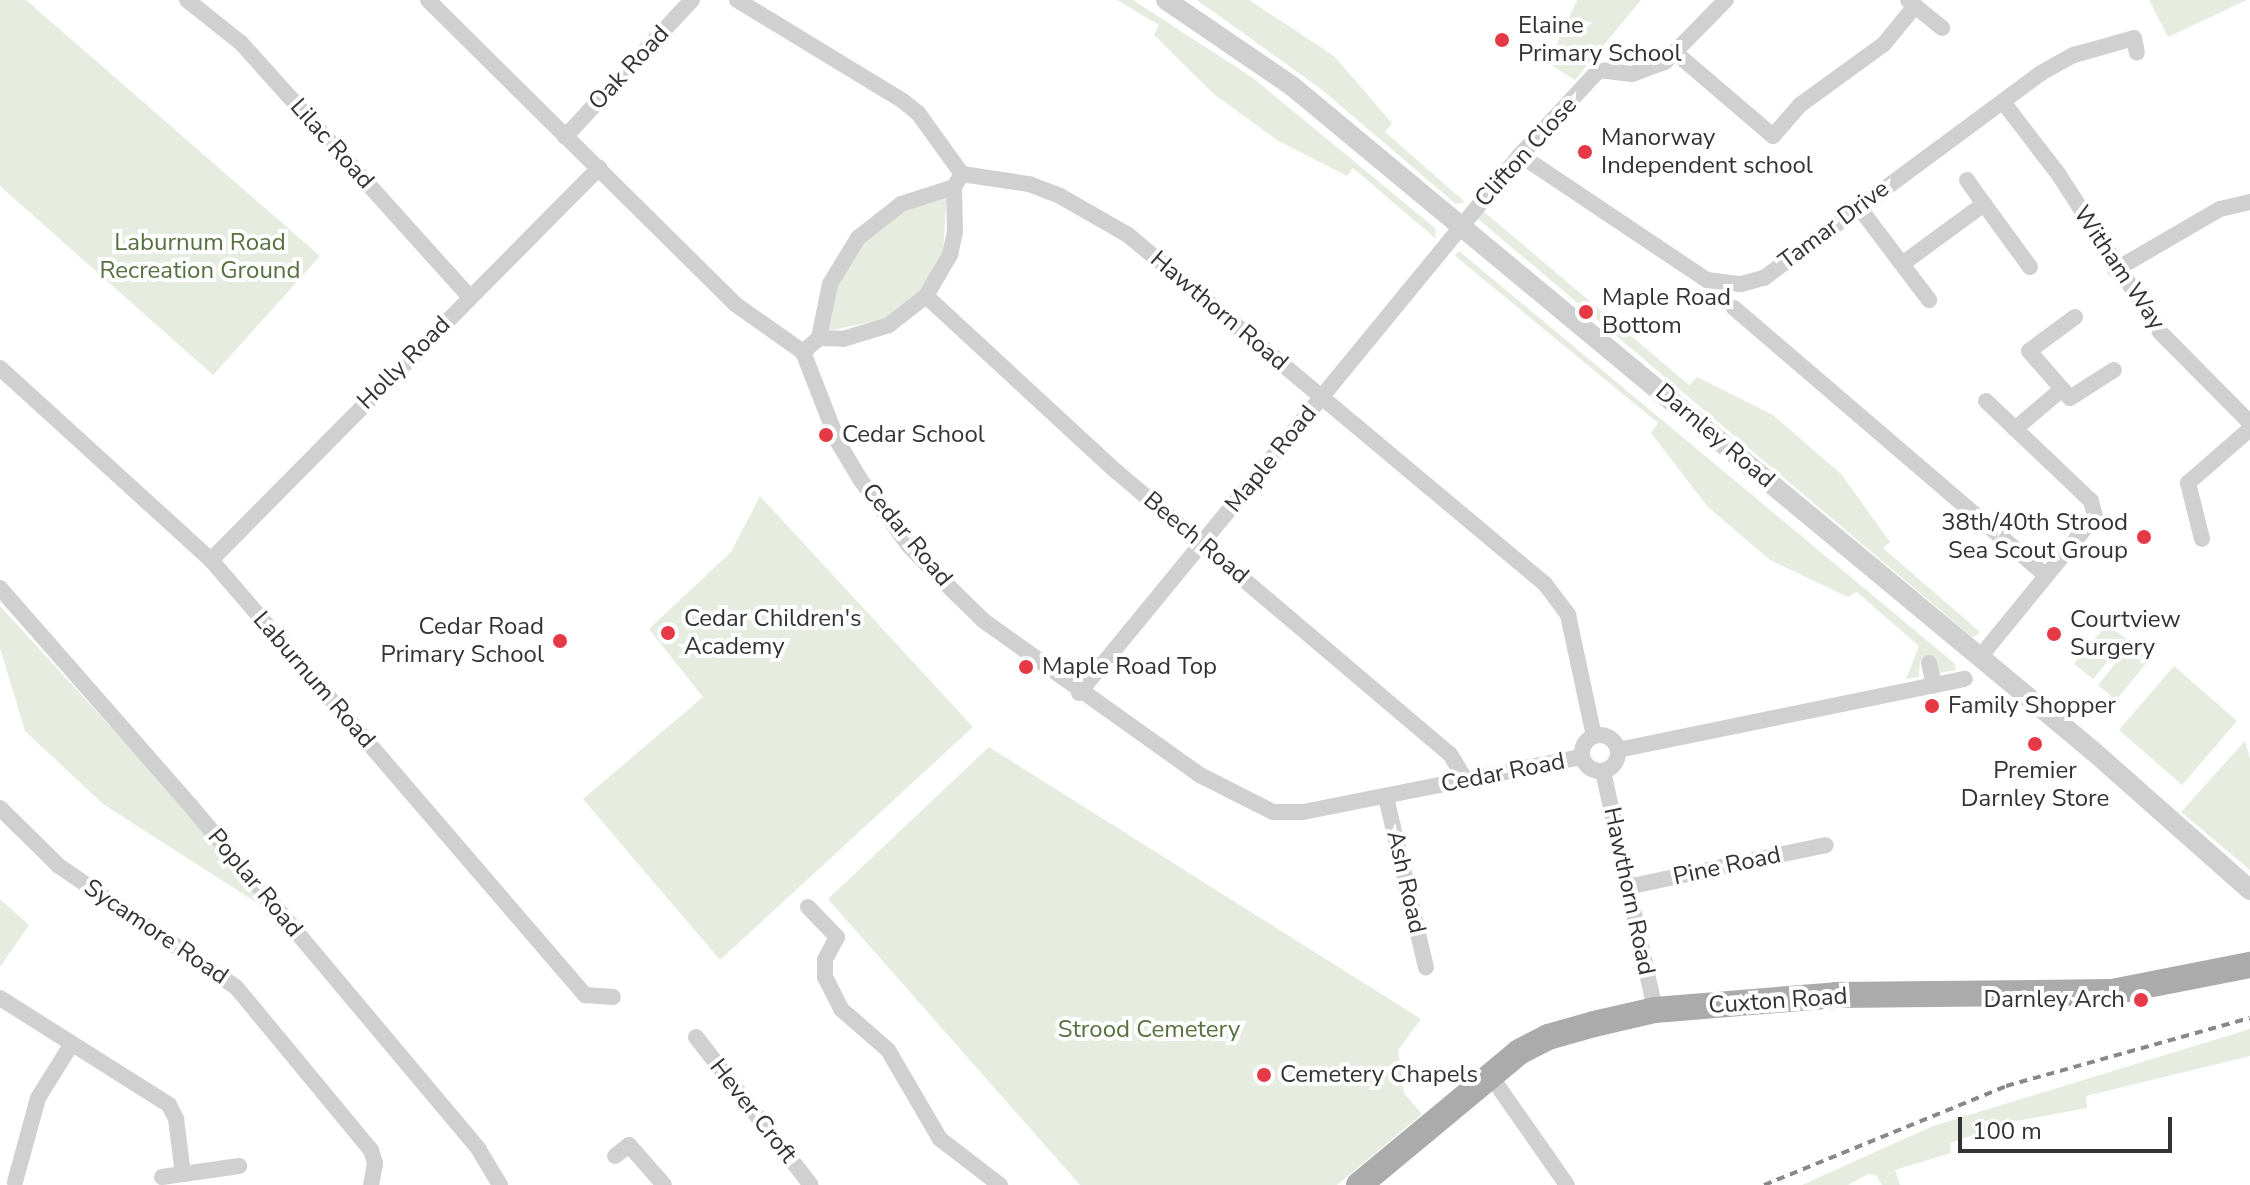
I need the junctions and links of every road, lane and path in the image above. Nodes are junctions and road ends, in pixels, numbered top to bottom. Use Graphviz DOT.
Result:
graph roads {
  1 [pos="428,0"];
  2 [pos="692,0"];
  3 [pos="737,0"];
  4 [pos="1166,0"];
  5 [pos="1726,0"];
  6 [pos="191,1"];
  7 [pos="1912,3"];
  8 [pos="1942,28"];
  9 [pos="2137,53"];
  10 [pos="1677,54"];
  11 [pos="2003,102"];
  12 [pos="565,137"];
  13 [pos="1520,155"];
  14 [pos="599,168"];
  15 [pos="958,180"];
  16 [pos="1967,180"];
  17 [pos="2250,202"];
  18 [pos="1984,204"];
  19 [pos="1858,206"];
  20 [pos="1462,225"];
  21 [pos="1902,264"];
  22 [pos="2030,267"];
  23 [pos="2115,270"];
  24 [pos="926,296"];
  25 [pos="470,297"];
  26 [pos="1929,300"];
  27 [pos="1734,308"];
  28 [pos="2075,317"];
  29 [pos="819,338"];
  30 [pos="803,352"];
  31 [pos="0,368"];
  32 [pos="2114,370"];
  33 [pos="2062,389"];
  34 [pos="1321,397"];
  35 [pos="1986,401"];
  36 [pos="2250,426"];
  37 [pos="2015,429"];
  38 [pos="2202,539"];
  39 [pos="1202,543"];
  40 [pos="211,560"];
  41 [pos="2046,575"];
  42 [pos="0,588"];
  43 [pos="1980,657"];
  44 [pos="1929,663"];
  45 [pos="1965,679"];
  46 [pos="1934,685"];
  47 [pos="1079,693"];
  48 [pos="1594,736"];
  49 [pos="1618,750"];
  50 [pos="1582,757"];
  51 [pos="1603,771"];
  52 [pos="1465,779"];
  53 [pos="1386,797"];
  54 [pos="0,808"];
  55 [pos="1826,845"];
  56 [pos="1627,887"];
  57 [pos="2250,890"];
  58 [pos="808,907"];
  59 [pos="2250,965"];
  60 [pos="1426,967"];
  61 [pos="613,997"];
  62 [pos="0,998"];
  63 [pos="1655,1010"];
  64 [pos="696,1037"];
  65 [pos="71,1045"];
  66 [pos="1490,1075"];
  67 [pos="615,1156"];
  68 [pos="239,1166"];
  69 [pos="183,1174"];
  70 [pos="162,1177"];
  71 [pos="13,1181"];
  72 [pos="370,1185"];
  73 [pos="500,1185"];
  74 [pos="664,1185"];
  75 [pos="811,1185"];
  76 [pos="1000,1185"];
  77 [pos="1359,1185"];
  78 [pos="1567,1185"];
  1 -- 12 [label="street"];
  2 -- 12 [label="street, Oak Road"];
  3 -- 15 [label="street"];
  4 -- 20 [label="street, Darnley Road"];
  5 -- 10 [label="street, Clifton Close"];
  6 -- 25 [label="street, Lilac Road"];
  7 -- 8 [label="street"];
  7 -- 10 [label="street"];
  9 -- 11 [label="street, Tamar Drive"];
  10 -- 13 [label="street, Clifton Close"];
  11 -- 19 [label="street, Tamar Drive"];
  11 -- 23 [label="street, Witham Way"];
  12 -- 14 [label="street"];
  13 -- 19 [label="street, Tamar Drive"];
  13 -- 20 [label="street, Clifton Close"];
  14 -- 25 [label="street, Holly Road"];
  14 -- 30 [label="street"];
  15 -- 24 [label="street"];
  15 -- 29 [label="street"];
  15 -- 34 [label="street, Hawthorn Road"];
  16 -- 18 [label="street"];
  17 -- 23 [label="street"];
  18 -- 21 [label="street"];
  18 -- 22 [label="street"];
  19 -- 21 [label="street"];
  20 -- 34 [label="street, Maple Road"];
  20 -- 43 [label="street, Darnley Road"];
  21 -- 26 [label="street"];
  23 -- 36 [label="street, Witham Way"];
  24 -- 29 [label="street"];
  24 -- 39 [label="street, Beech Road"];
  25 -- 40 [label="street, Holly Road"];
  27 -- 41 [label="street"];
  28 -- 33 [label="street"];
  29 -- 30 [label="street"];
  30 -- 47 [label="street, Cedar Road"];
  31 -- 40 [label="street, Laburnum Road"];
  32 -- 33 [label="street"];
  33 -- 37 [label="street"];
  34 -- 39 [label="street, Maple Road"];
  34 -- 48 [label="street, Hawthorn Road"];
  35 -- 37 [label="street"];
  36 -- 38 [label="street"];
  37 -- 41 [label="street"];
  39 -- 47 [label="street, Maple Road"];
  39 -- 52 [label="street, Beech Road"];
  40 -- 61 [label="street, Laburnum Road"];
  41 -- 43 [label="street"];
  42 -- 73 [label="street, Poplar Road"];
  43 -- 57 [label="street, Darnley Road"];
  44 -- 46 [label="street"];
  45 -- 46 [label="street"];
  46 -- 49 [label="street"];
  47 -- 53 [label="street, Cedar Road"];
  48 -- 49 [label="street"];
  48 -- 50 [label="street"];
  49 -- 51 [label="street"];
  50 -- 51 [label="street"];
  50 -- 52 [label="street, Cedar Road"];
  51 -- 56 [label="street, Hawthorn Road"];
  52 -- 53 [label="street, Cedar Road"];
  53 -- 60 [label="street, Ash Road"];
  54 -- 72 [label="street, Sycamore Road"];
  55 -- 56 [label="street, Pine Road"];
  56 -- 63 [label="street, Hawthorn Road"];
  58 -- 76 [label="street"];
  59 -- 63 [label="main road, Cuxton Road"];
  62 -- 65 [label="street"];
  63 -- 66 [label="main road, Cuxton Road"];
  64 -- 75 [label="street, Hever Croft"];
  65 -- 69 [label="street"];
  65 -- 71 [label="street"];
  66 -- 77 [label="main road, Cuxton Road"];
  66 -- 78 [label="street"];
  67 -- 74 [label="street"];
  68 -- 69 [label="street"];
  69 -- 70 [label="street"];
}
